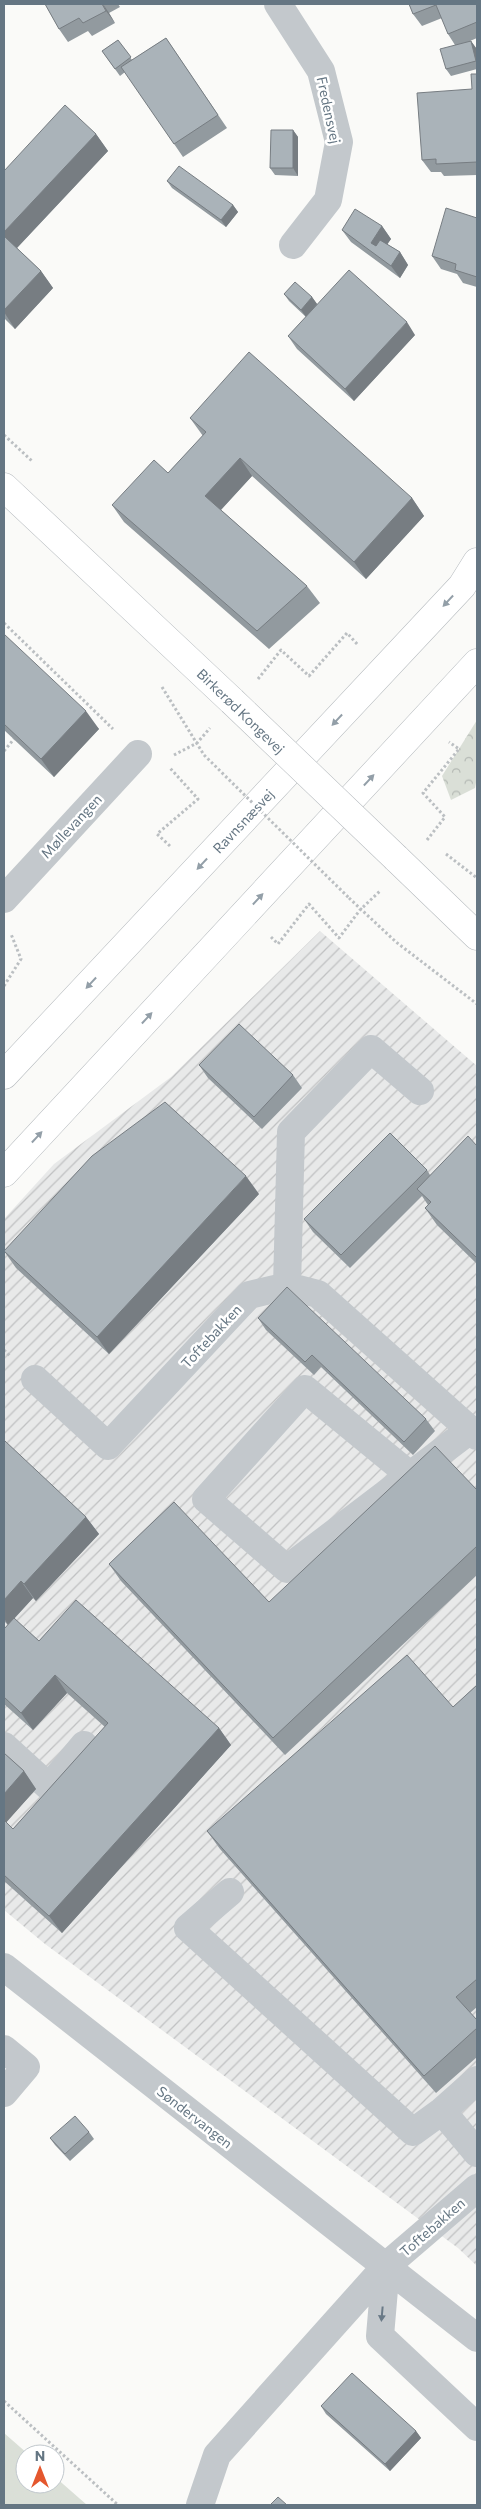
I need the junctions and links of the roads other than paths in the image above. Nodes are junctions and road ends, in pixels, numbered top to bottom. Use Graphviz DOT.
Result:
graph roads {
  1 [pos="278,4"];
  2 [pos="293,245"];
  3 [pos="4,487"];
  4 [pos="477,562"];
  5 [pos="477,664"];
  6 [pos="151,757"];
  7 [pos="4,899"];
  8 [pos="477,936"];
  9 [pos="4,1075"];
  10 [pos="420,1091"];
  11 [pos="4,1173"];
  12 [pos="287,1286"];
  13 [pos="35,1379"];
  14 [pos="474,1433"];
  15 [pos="410,1476"];
  16 [pos="84,1745"];
  17 [pos="4,1746"];
  18 [pos="230,1892"];
  19 [pos="4,1967"];
  20 [pos="4,2049"];
  21 [pos="477,2080"];
  22 [pos="4,2094"];
  23 [pos="442,2111"];
  24 [pos="477,2153"];
  25 [pos="477,2188"];
  26 [pos="386,2266"];
  27 [pos="477,2338"];
  28 [pos="477,2427"];
  29 [pos="200,2505"];
  1 -- 2 [label="street, Fredensvej"];
  3 -- 8 [label="main road, Birkerød Kongevej, bridge"];
  4 -- 9 [label="main road, Ravnsnæsvej, one-way"];
  11 -- 5 [label="main road, one-way"];
  6 -- 7 [label="street, Møllevangen"];
  10 -- 12 [label="street"];
  12 -- 13 [label="street, Toftebakken"];
  12 -- 14 [label="street, Toftebakken"];
  14 -- 15 [label="street"];
  15 -- 15 [label="street"];
  16 -- 17 [label="street"];
  18 -- 23 [label="street"];
  19 -- 26 [label="street, Søndervangen"];
  20 -- 22 [label="street"];
  21 -- 23 [label="street"];
  23 -- 24 [label="street"];
  25 -- 26 [label="street, Toftebakken"];
  26 -- 27 [label="street, Søndervangen"];
  26 -- 28 [label="street, one-way"];
  26 -- 29 [label="street"];
}
